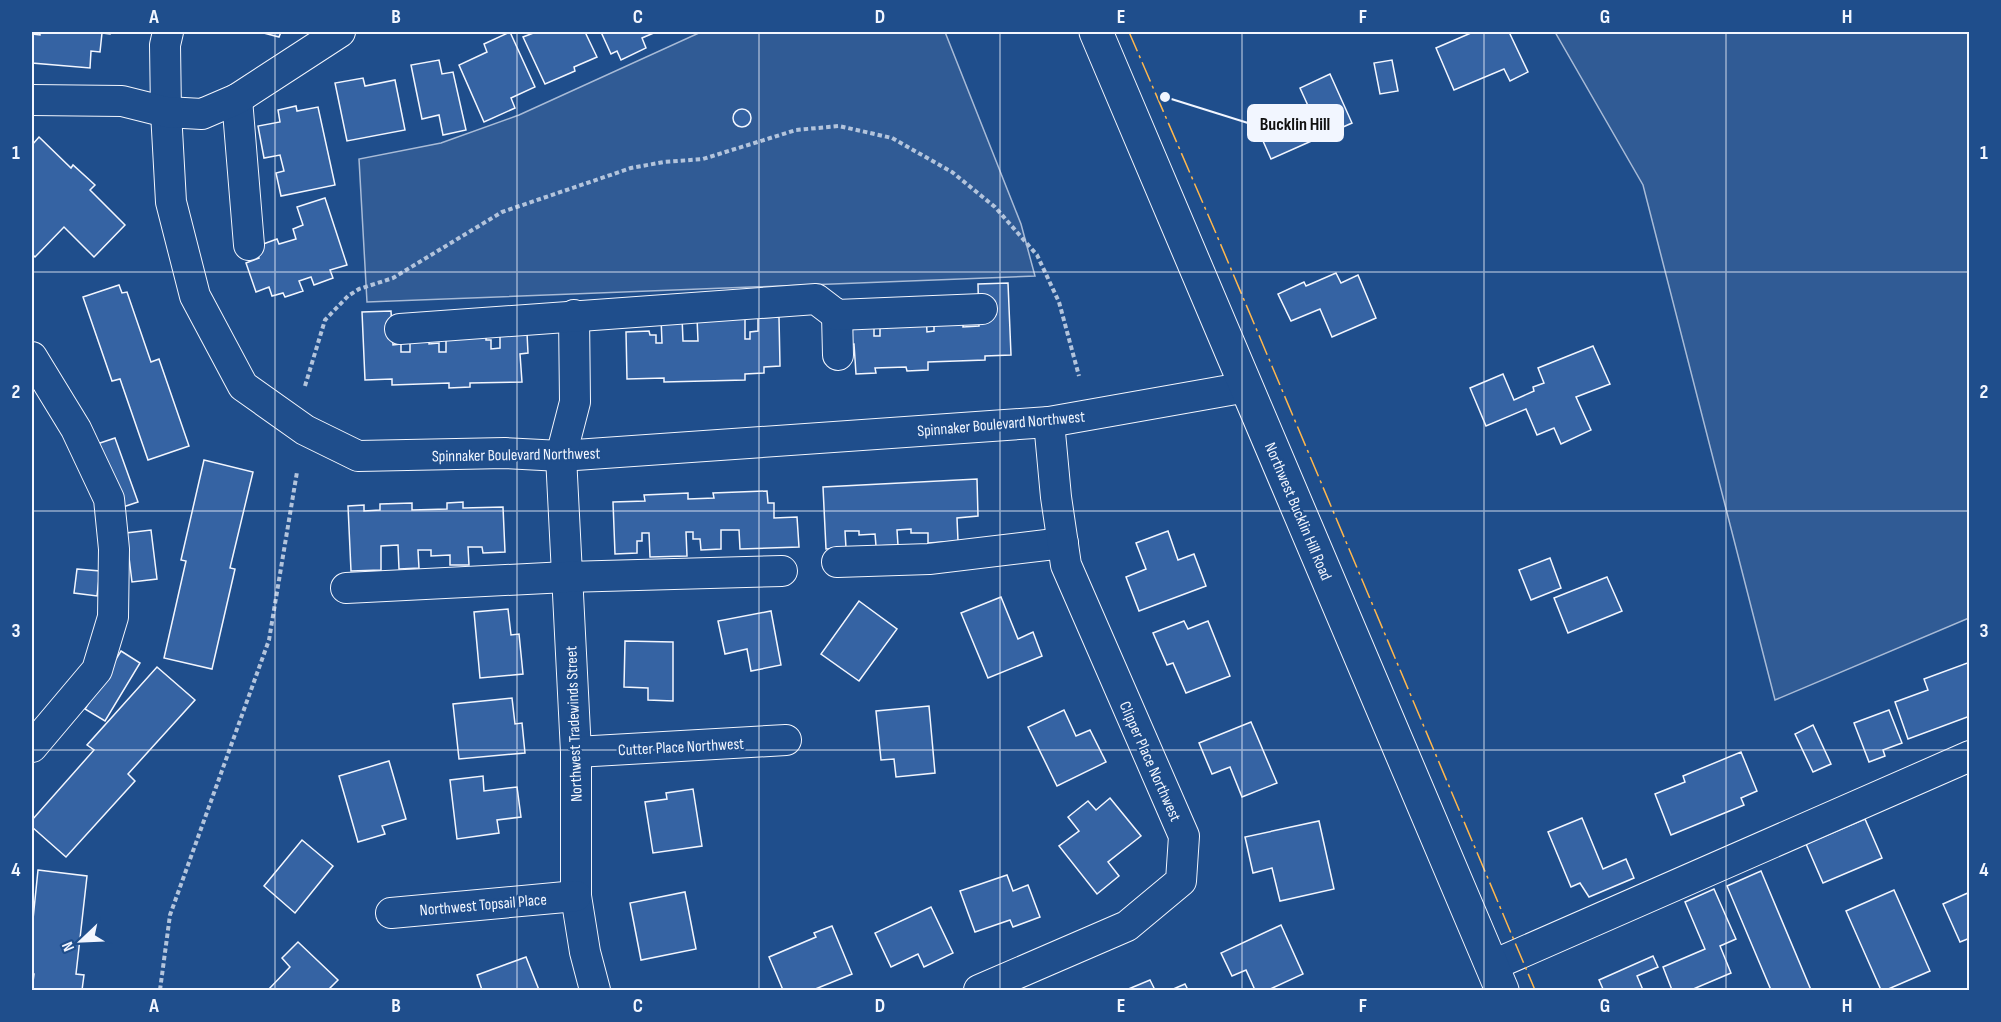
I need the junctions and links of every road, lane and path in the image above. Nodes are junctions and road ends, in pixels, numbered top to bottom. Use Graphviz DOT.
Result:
graph roads {
  1 [pos="168,32"];
  2 [pos="340,32"];
  3 [pos="1096,32"];
  4 [pos="237,99"];
  5 [pos="32,100"];
  6 [pos="166,112"];
  7 [pos="249,245"];
  8 [pos="982,309"];
  9 [pos="574,315"];
  10 [pos="837,315"];
  11 [pos="400,329"];
  12 [pos="838,355"];
  13 [pos="32,357"];
  14 [pos="1079,376"];
  15 [pos="305,386"];
  16 [pos="1247,387"];
  17 [pos="1049,422"];
  18 [pos="561,456"];
  19 [pos="297,472"];
  20 [pos="1063,543"];
  21 [pos="837,562"];
  22 [pos="782,571"];
  23 [pos="566,577"];
  24 [pos="346,588"];
  25 [pos="786,740"];
  26 [pos="32,747"];
  27 [pos="576,752"];
  28 [pos="1970,756"];
  29 [pos="576,896"];
  30 [pos="391,913"];
  31 [pos="1497,978"];
  32 [pos="160,990"];
  33 [pos="595,990"];
  34 [pos="980,990"];
  1 -- 6 [label="street, Spinnaker Boulevard Northwest"];
  2 -- 4 [label="street"];
  3 -- 16 [label="main road, Northwest Bucklin Hill Road"];
  4 -- 6 [label="street"];
  4 -- 7 [label="street"];
  5 -- 6 [label="street"];
  6 -- 18 [label="street, Spinnaker Boulevard Northwest"];
  8 -- 10 [label="street"];
  9 -- 10 [label="street"];
  9 -- 11 [label="street"];
  9 -- 18 [label="street, Northwest Tradewinds Street"];
  10 -- 12 [label="street"];
  13 -- 26 [label="street"];
  14 -- 15 [label="path"];
  16 -- 17 [label="street, Spinnaker Boulevard Northwest"];
  16 -- 31 [label="main road, Northwest Bucklin Hill Road"];
  17 -- 18 [label="street, Spinnaker Boulevard Northwest"];
  17 -- 20 [label="street, Clipper Place Northwest"];
  18 -- 23 [label="street, Northwest Tradewinds Street"];
  19 -- 32 [label="path"];
  20 -- 21 [label="street"];
  20 -- 34 [label="street, Clipper Place Northwest"];
  22 -- 23 [label="street"];
  23 -- 24 [label="street"];
  23 -- 27 [label="street, Northwest Tradewinds Street"];
  25 -- 27 [label="street, Cutter Place Northwest"];
  27 -- 29 [label="street, Northwest Tradewinds Street"];
  28 -- 31 [label="street"];
  29 -- 30 [label="street, Northwest Topsail Place"];
  29 -- 33 [label="street, Northwest Tradewinds Street"];
}
